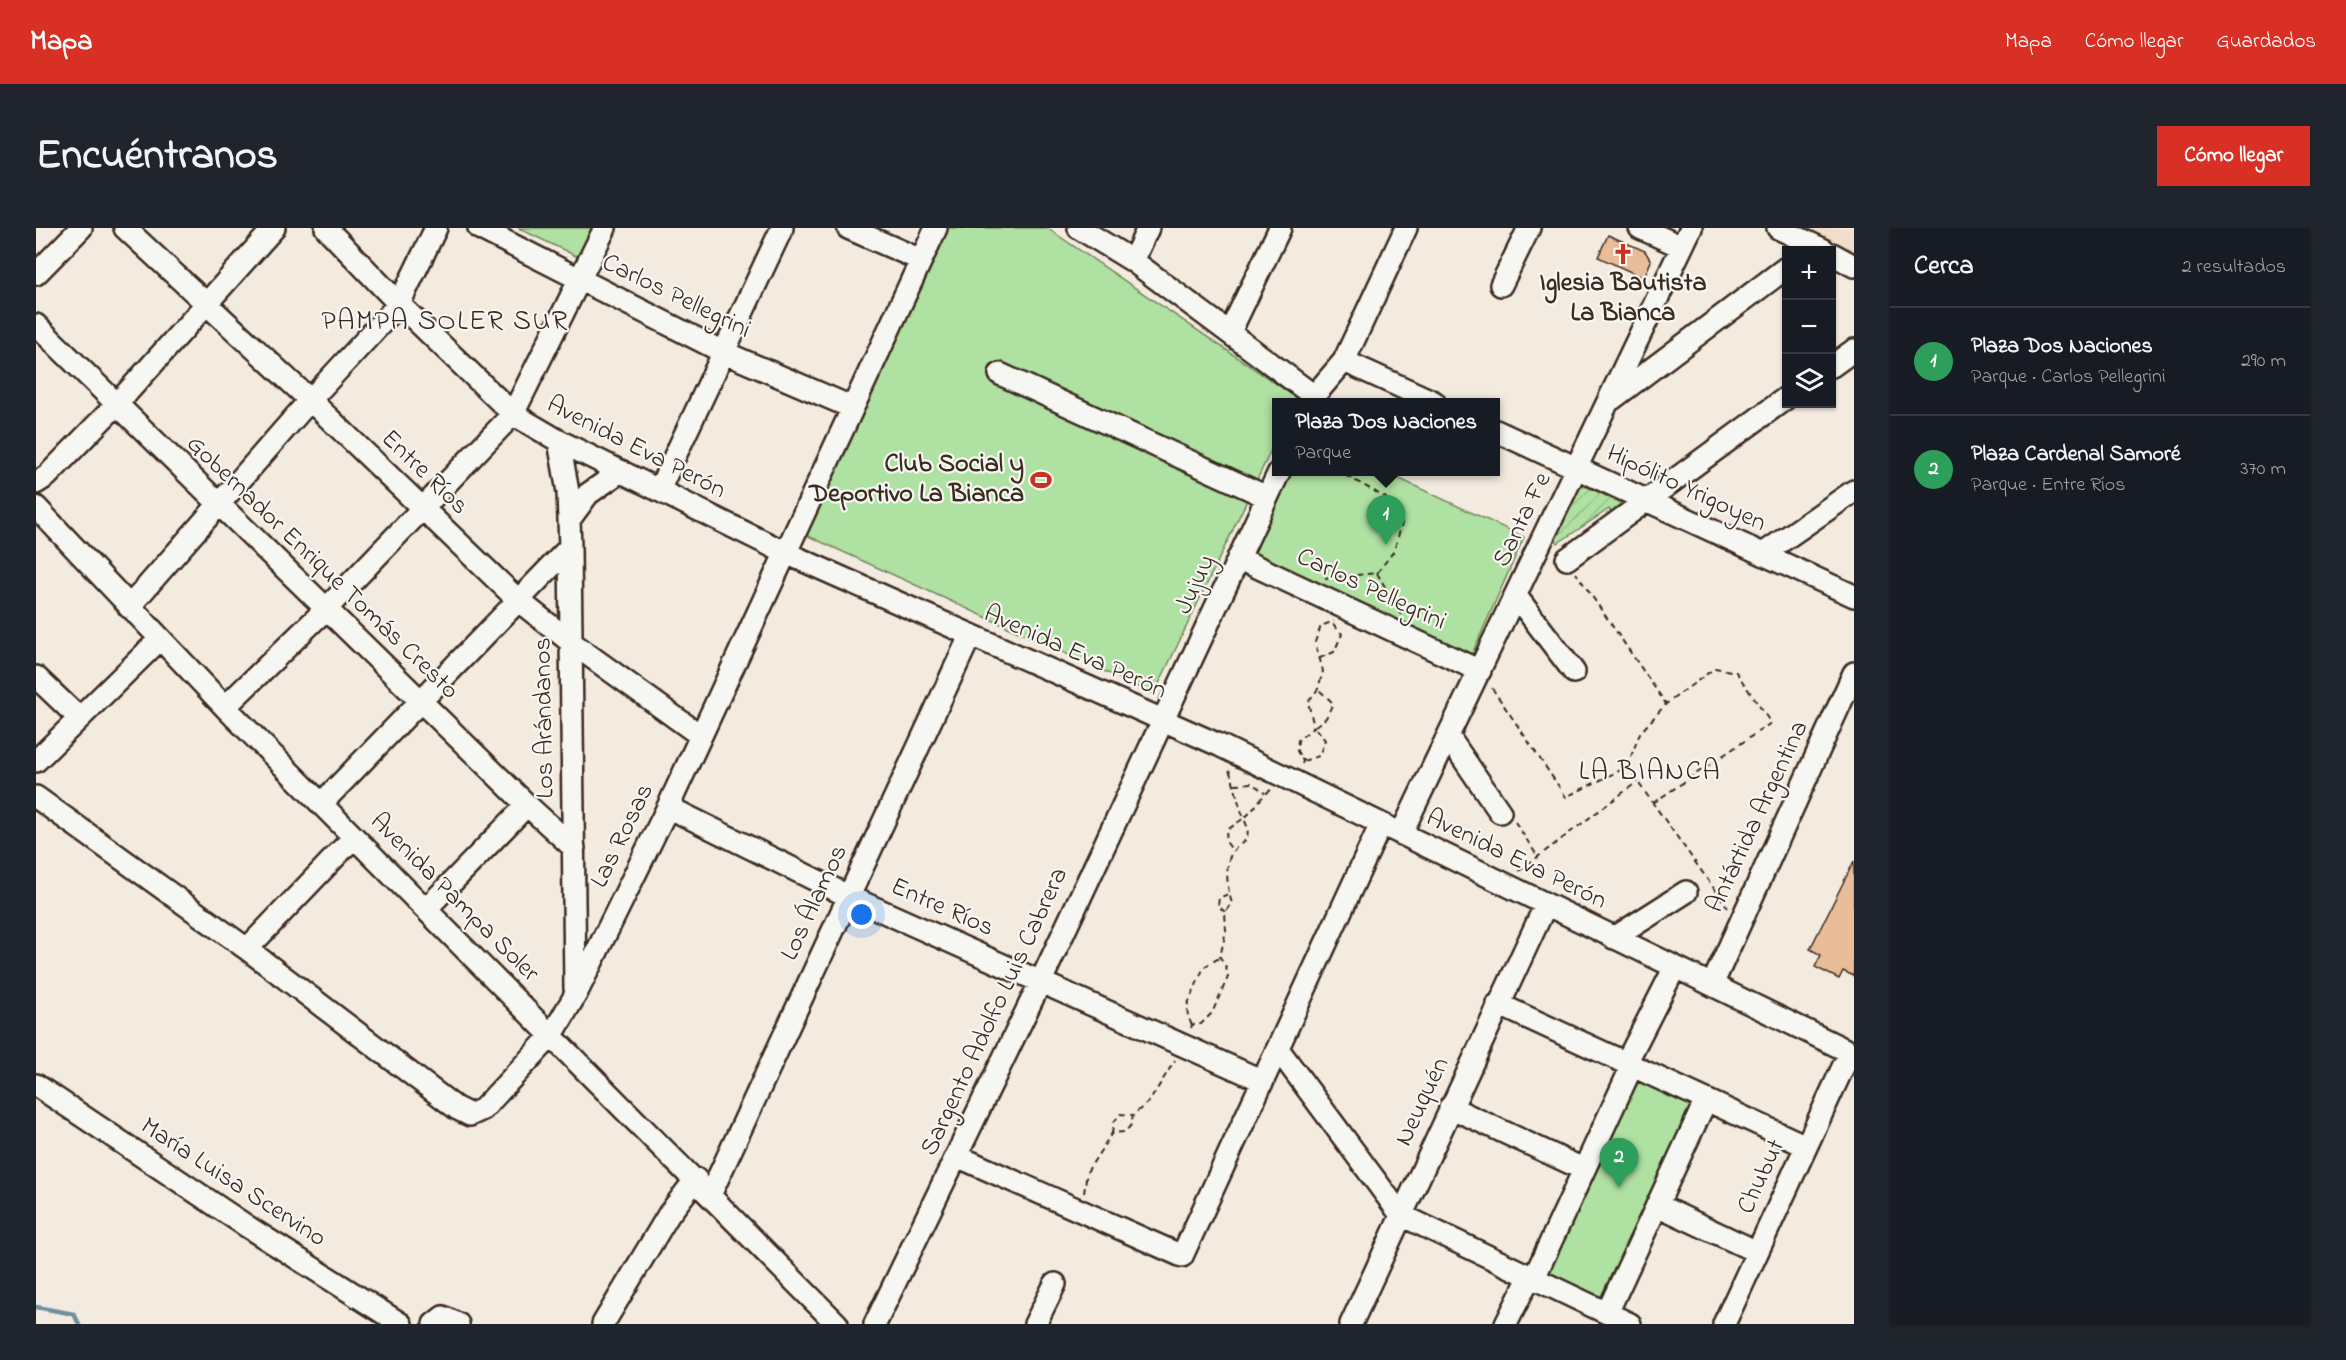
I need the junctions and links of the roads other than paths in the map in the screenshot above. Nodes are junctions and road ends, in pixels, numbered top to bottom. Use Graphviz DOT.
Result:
graph roads {
  1 [pos="81,228"];
  2 [pos="125,228"];
  3 [pos="273,228"];
  4 [pos="326,228"];
  5 [pos="436,228"];
  6 [pos="479,228"];
  7 [pos="605,228"];
  8 [pos="782,228"];
  9 [pos="848,228"];
  10 [pos="936,228"];
  11 [pos="1079,228"];
  12 [pos="1148,228"];
  13 [pos="1280,228"];
  14 [pos="1406,228"];
  15 [pos="1528,228"];
  16 [pos="1640,228"];
  17 [pos="1691,228"];
  18 [pos="1778,228"];
  19 [pos="1812,246"];
  20 [pos="1682,247"];
  21 [pos="1836,258"];
  22 [pos="921,260"];
  23 [pos="1133,261"];
  24 [pos="1854,266"];
  25 [pos="1782,271"];
  26 [pos="36,274"];
  27 [pos="580,279"];
  28 [pos="1501,285"];
  29 [pos="206,304"];
  30 [pos="399,304"];
  31 [pos="36,325"];
  32 [pos="1230,332"];
  33 [pos="1854,350"];
  34 [pos="723,352"];
  35 [pos="1344,361"];
  36 [pos="1836,363"];
  37 [pos="1000,374"];
  38 [pos="1311,398"];
  39 [pos="1313,398"];
  40 [pos="1425,398"];
  41 [pos="310,400"];
  42 [pos="1610,401"];
  43 [pos="1782,401"];
  44 [pos="116,405"];
  45 [pos="851,408"];
  46 [pos="513,414"];
  47 [pos="1500,433"];
  48 [pos="559,441"];
  49 [pos="1578,470"];
  50 [pos="621,471"];
  51 [pos="1277,476"];
  52 [pos="36,483"];
  53 [pos="659,490"];
  54 [pos="1854,491"];
  55 [pos="1267,497"];
  56 [pos="1645,500"];
  57 [pos="219,505"];
  58 [pos="36,507"];
  59 [pos="423,510"];
  60 [pos="569,520"];
  61 [pos="570,547"];
  62 [pos="786,553"];
  63 [pos="1763,554"];
  64 [pos="1238,558"];
  65 [pos="1567,559"];
  66 [pos="1516,596"];
  67 [pos="1854,596"];
  68 [pos="519,601"];
  69 [pos="129,607"];
  70 [pos="326,609"];
  71 [pos="970,636"];
  72 [pos="160,639"];
  73 [pos="572,643"];
  74 [pos="1480,671"];
  75 [pos="1574,672"];
  76 [pos="1854,673"];
  77 [pos="36,676"];
  78 [pos="420,701"];
  79 [pos="225,707"];
  80 [pos="1854,712"];
  81 [pos="79,717"];
  82 [pos="1833,719"];
  83 [pos="1161,721"];
  84 [pos="701,736"];
  85 [pos="1448,736"];
  86 [pos="36,761"];
  87 [pos="36,797"];
  88 [pos="321,804"];
  89 [pos="527,805"];
  90 [pos="668,807"];
  91 [pos="1500,812"];
  92 [pos="1381,824"];
  93 [pos="1401,834"];
  94 [pos="354,837"];
  95 [pos="574,848"];
  96 [pos="1686,892"];
  97 [pos="848,896"];
  98 [pos="1546,904"];
  99 [pos="426,909"];
  100 [pos="1614,938"];
  101 [pos="247,949"];
  102 [pos="1675,967"];
  103 [pos="1041,981"];
  104 [pos="1712,985"];
  105 [pos="576,994"];
  106 [pos="1498,1004"];
  107 [pos="552,1035"];
  108 [pos="1278,1049"];
  109 [pos="1852,1053"];
  110 [pos="1629,1064"];
  111 [pos="1263,1081"];
  112 [pos="36,1085"];
  113 [pos="1706,1100"];
  114 [pos="1450,1107"];
  115 [pos="1806,1146"];
  116 [pos="957,1156"];
  117 [pos="1583,1169"];
  118 [pos="703,1187"];
  119 [pos="1657,1205"];
  120 [pos="1401,1215"];
  121 [pos="1757,1252"];
  122 [pos="1532,1277"];
  123 [pos="1055,1284"];
  124 [pos="1607,1313"];
  125 [pos="1353,1323"];
  126 [pos="401,1324"];
  127 [pos="434,1324"];
  128 [pos="458,1324"];
  129 [pos="603,1324"];
  130 [pos="837,1324"];
  131 [pos="875,1324"];
  132 [pos="1035,1324"];
  133 [pos="1506,1324"];
  134 [pos="1630,1324"];
  135 [pos="1724,1324"];
  1 -- 26 [label="street"];
  2 -- 29 [label="street, Entre Ríos"];
  3 -- 29 [label="street"];
  4 -- 30 [label="street, Avenida Eva Perón"];
  5 -- 30 [label="street"];
  6 -- 27 [label="street, Carlos Pellegrini"];
  7 -- 27 [label="street"];
  8 -- 34 [label="street"];
  9 -- 22 [label="street"];
  10 -- 22 [label="street, Las Rosas"];
  11 -- 23 [label="street"];
  12 -- 23 [label="street"];
  13 -- 32 [label="street"];
  14 -- 35 [label="street"];
  15 -- 28 [label="street"];
  16 -- 20 [label="street"];
  17 -- 20 [label="street, Santa Fe"];
  18 -- 19 [label="street"];
  20 -- 42 [label="street, Santa Fe"];
  21 -- 24 [label="street"];
  22 -- 45 [label="street, Las Rosas"];
  23 -- 32 [label="street"];
  25 -- 42 [label="street"];
  27 -- 34 [label="street, Carlos Pellegrini"];
  27 -- 46 [label="street"];
  29 -- 41 [label="street, Entre Ríos"];
  29 -- 44 [label="street"];
  30 -- 41 [label="street"];
  30 -- 46 [label="street, Avenida Eva Perón"];
  31 -- 44 [label="street, Gobernador Enrique Tomás Cresto"];
  32 -- 38 [label="street"];
  33 -- 36 [label="street"];
  34 -- 45 [label="street, Carlos Pellegrini"];
  34 -- 53 [label="street"];
  35 -- 39 [label="street"];
  35 -- 40 [label="street"];
  37 -- 55 [label="street"];
  41 -- 57 [label="street"];
  41 -- 59 [label="street, Entre Ríos"];
  42 -- 49 [label="street, Santa Fe"];
  43 -- 56 [label="street"];
  44 -- 52 [label="street"];
  44 -- 57 [label="street, Gobernador Enrique Tomás Cresto"];
  45 -- 62 [label="street, Las Rosas"];
  46 -- 48 [label="street, Avenida Eva Perón"];
  46 -- 59 [label="street"];
  47 -- 49 [label="street, Hipólito Yrigoyen"];
  48 -- 50 [label="street, Avenida Eva Perón"];
  48 -- 60 [label="street, Los Arándanos"];
  49 -- 56 [label="street, Hipólito Yrigoyen"];
  49 -- 66 [label="street, Santa Fe"];
  50 -- 53 [label="street, Avenida Eva Perón"];
  50 -- 60 [label="street"];
  51 -- 55 [label="street, Jujuy"];
  53 -- 62 [label="street, Avenida Eva Perón"];
  54 -- 63 [label="street"];
  55 -- 64 [label="street, Jujuy"];
  56 -- 63 [label="street, Hipólito Yrigoyen"];
  56 -- 65 [label="street"];
  57 -- 69 [label="street"];
  57 -- 70 [label="street, Gobernador Enrique Tomás Cresto"];
  58 -- 69 [label="street, Avenida Pampa Soler"];
  59 -- 68 [label="street, Entre Ríos"];
  59 -- 70 [label="street"];
  60 -- 61 [label="street, Los Arándanos"];
  61 -- 68 [label="street"];
  61 -- 73 [label="street, Los Arándanos"];
  62 -- 71 [label="street, Avenida Eva Perón"];
  62 -- 84 [label="street, Las Rosas"];
  63 -- 67 [label="street, Hipólito Yrigoyen"];
  64 -- 74 [label="street, Carlos Pellegrini"];
  64 -- 83 [label="street, Jujuy"];
  66 -- 74 [label="street, Santa Fe"];
  66 -- 75 [label="street"];
  68 -- 73 [label="street, Entre Ríos"];
  68 -- 78 [label="street"];
  69 -- 72 [label="street, Avenida Pampa Soler"];
  70 -- 78 [label="street, Gobernador Enrique Tomás Cresto"];
  70 -- 79 [label="street"];
  71 -- 83 [label="street, Avenida Eva Perón"];
  71 -- 97 [label="street, Los Álamos"];
  72 -- 79 [label="street, Avenida Pampa Soler"];
  72 -- 81 [label="street"];
  73 -- 84 [label="street, Entre Ríos"];
  73 -- 95 [label="street, Los Arándanos"];
  74 -- 85 [label="street, Santa Fe"];
  76 -- 82 [label="street, Antártida Argentina"];
  77 -- 81 [label="street"];
  78 -- 88 [label="street"];
  78 -- 89 [label="street, Gobernador Enrique Tomás Cresto"];
  79 -- 88 [label="street, Avenida Pampa Soler"];
  80 -- 82 [label="street"];
  81 -- 86 [label="street"];
  82 -- 104 [label="street, Antártida Argentina"];
  83 -- 92 [label="street, Avenida Eva Perón"];
  83 -- 103 [label="street, Sargento Adolfo Luis Cabrera"];
  84 -- 90 [label="street, Las Rosas"];
  85 -- 91 [label="street"];
  85 -- 93 [label="street, Santa Fe"];
  87 -- 101 [label="street"];
  88 -- 94 [label="street, Avenida Pampa Soler"];
  89 -- 95 [label="street, Gobernador Enrique Tomás Cresto"];
  89 -- 99 [label="street"];
  90 -- 97 [label="street, Entre Ríos"];
  90 -- 105 [label="street, Las Rosas"];
  92 -- 93 [label="street, Avenida Eva Perón"];
  92 -- 108 [label="street"];
  93 -- 98 [label="street, Avenida Eva Perón"];
  94 -- 99 [label="street, Avenida Pampa Soler"];
  94 -- 101 [label="street"];
  95 -- 105 [label="street, Los Arándanos"];
  96 -- 100 [label="street"];
  97 -- 103 [label="street, Entre Ríos"];
  97 -- 118 [label="street, Los Álamos"];
  98 -- 100 [label="street, Avenida Eva Perón"];
  98 -- 106 [label="street, Neuquén"];
  99 -- 107 [label="street, Avenida Pampa Soler"];
  100 -- 102 [label="street, Avenida Eva Perón"];
  101 -- 107 [label="street, Las Rosas"];
  102 -- 104 [label="street, Avenida Eva Perón"];
  102 -- 110 [label="street"];
  103 -- 111 [label="street, Entre Ríos"];
  103 -- 116 [label="street, Sargento Adolfo Luis Cabrera"];
  104 -- 109 [label="street, Avenida Eva Perón"];
  105 -- 107 [label="street, Las Rosas"];
  106 -- 110 [label="street"];
  106 -- 114 [label="street, Neuquén"];
  107 -- 118 [label="street, Avenida Pampa Soler"];
  108 -- 111 [label="street"];
  108 -- 120 [label="street"];
  109 -- 115 [label="street, Chubut"];
  110 -- 113 [label="street"];
  110 -- 117 [label="street"];
  111 -- 116 [label="street"];
  112 -- 126 [label="street, María Luisa Scervino"];
  113 -- 115 [label="street"];
  113 -- 119 [label="street"];
  114 -- 117 [label="street"];
  114 -- 120 [label="street, Neuquén"];
  115 -- 121 [label="street, Chubut"];
  116 -- 131 [label="street, Sargento Adolfo Luis Cabrera"];
  117 -- 122 [label="street"];
  118 -- 129 [label="street, Los Álamos"];
  118 -- 130 [label="street, Avenida Pampa Soler"];
  119 -- 121 [label="street"];
  119 -- 124 [label="street"];
  120 -- 122 [label="street"];
  120 -- 125 [label="street, Neuquén"];
  121 -- 135 [label="street, Chubut"];
  122 -- 124 [label="street"];
  122 -- 133 [label="street"];
  123 -- 132 [label="street"];
  124 -- 134 [label="street"];
  127 -- 128 [label="street"];
}
